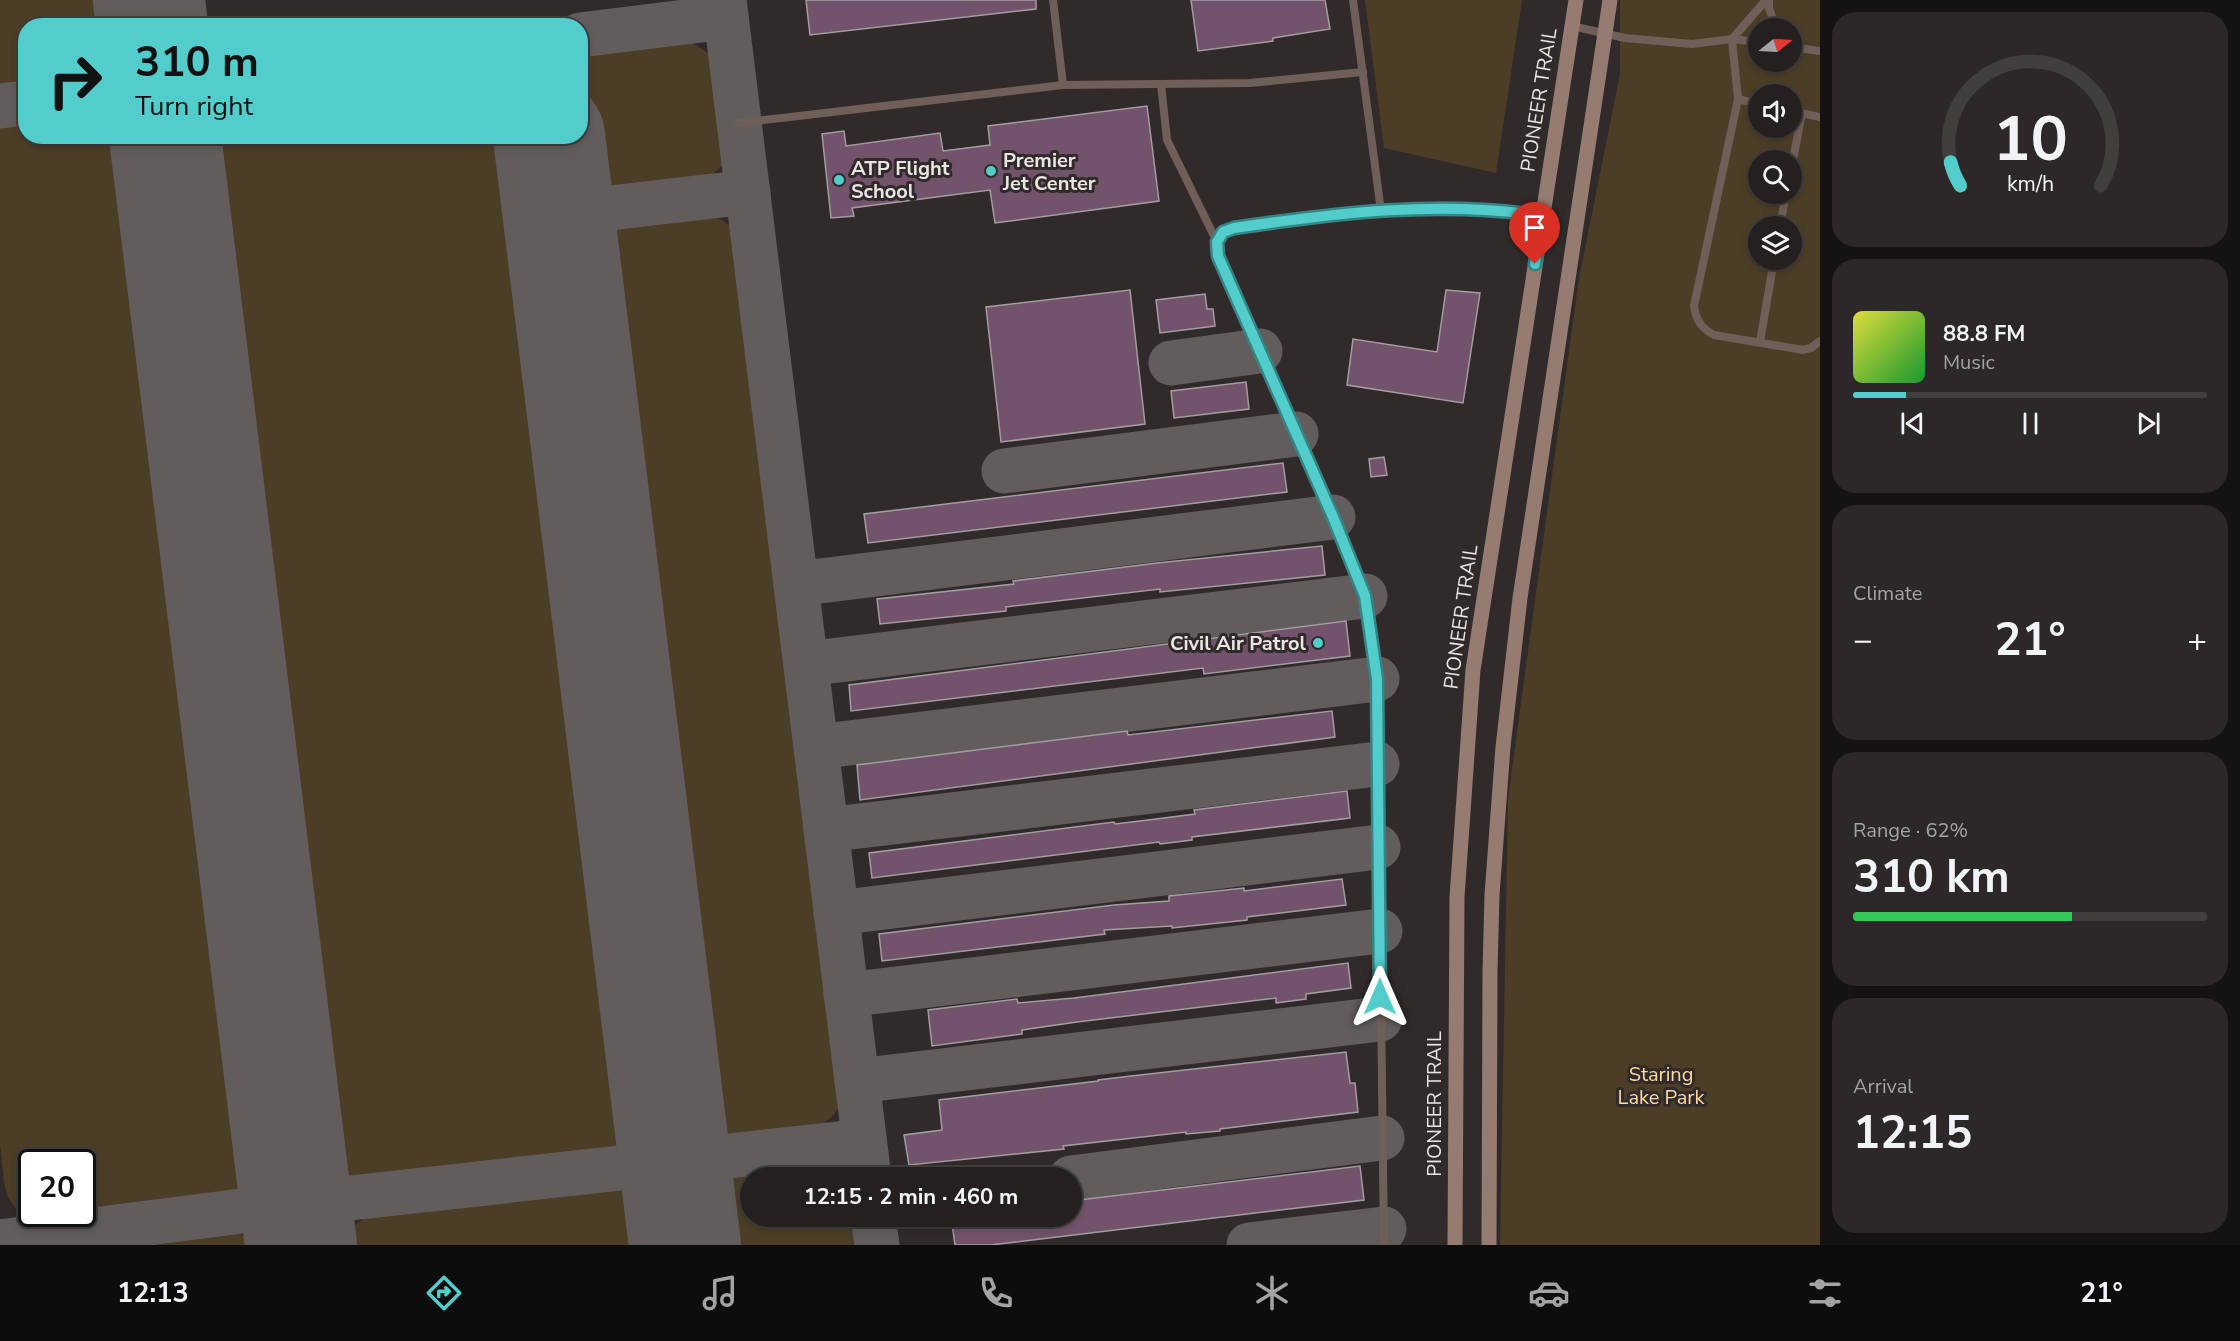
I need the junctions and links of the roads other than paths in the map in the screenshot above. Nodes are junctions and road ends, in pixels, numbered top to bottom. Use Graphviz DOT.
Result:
graph roads {
  1 [pos="1053,0"];
  2 [pos="1353,0"];
  3 [pos="1576,0"];
  4 [pos="1610,0"];
  5 [pos="1768,0"];
  6 [pos="1772,18"];
  7 [pos="1572,26"];
  8 [pos="1605,33"];
  9 [pos="1732,39"];
  10 [pos="1748,41"];
  11 [pos="1802,49"];
  12 [pos="1820,51"];
  13 [pos="1364,72"];
  14 [pos="1161,84"];
  15 [pos="1063,85"];
  16 [pos="1738,99"];
  17 [pos="1748,102"];
  18 [pos="1802,114"];
  19 [pos="1820,117"];
  20 [pos="740,123"];
  21 [pos="1381,211"];
  22 [pos="1542,216"];
  23 [pos="1217,242"];
  24 [pos="1772,270"];
  25 [pos="1820,341"];
  26 [pos="1760,342"];
  27 [pos="1384,1245"];
  28 [pos="1455,1245"];
  29 [pos="1489,1245"];
  1 -- 15 [label="lane"];
  2 -- 13 [label="lane"];
  3 -- 7 [label="main road, PIONEER TRAIL"];
  4 -- 8 [label="main road"];
  5 -- 6 [label="lane"];
  5 -- 9 [label="lane"];
  7 -- 8 [label="lane"];
  7 -- 22 [label="main road, PIONEER TRAIL"];
  8 -- 9 [label="lane"];
  8 -- 29 [label="main road"];
  9 -- 10 [label="lane"];
  9 -- 16 [label="lane"];
  11 -- 12 [label="lane"];
  13 -- 14 [label="lane"];
  13 -- 21 [label="lane"];
  14 -- 15 [label="lane"];
  14 -- 23 [label="lane"];
  15 -- 20 [label="lane"];
  16 -- 17 [label="lane"];
  16 -- 26 [label="lane"];
  18 -- 19 [label="lane"];
  21 -- 22 [label="lane"];
  21 -- 23 [label="lane"];
  22 -- 28 [label="main road, PIONEER TRAIL"];
  23 -- 27 [label="lane"];
  24 -- 26 [label="lane"];
  25 -- 26 [label="lane"];
}
